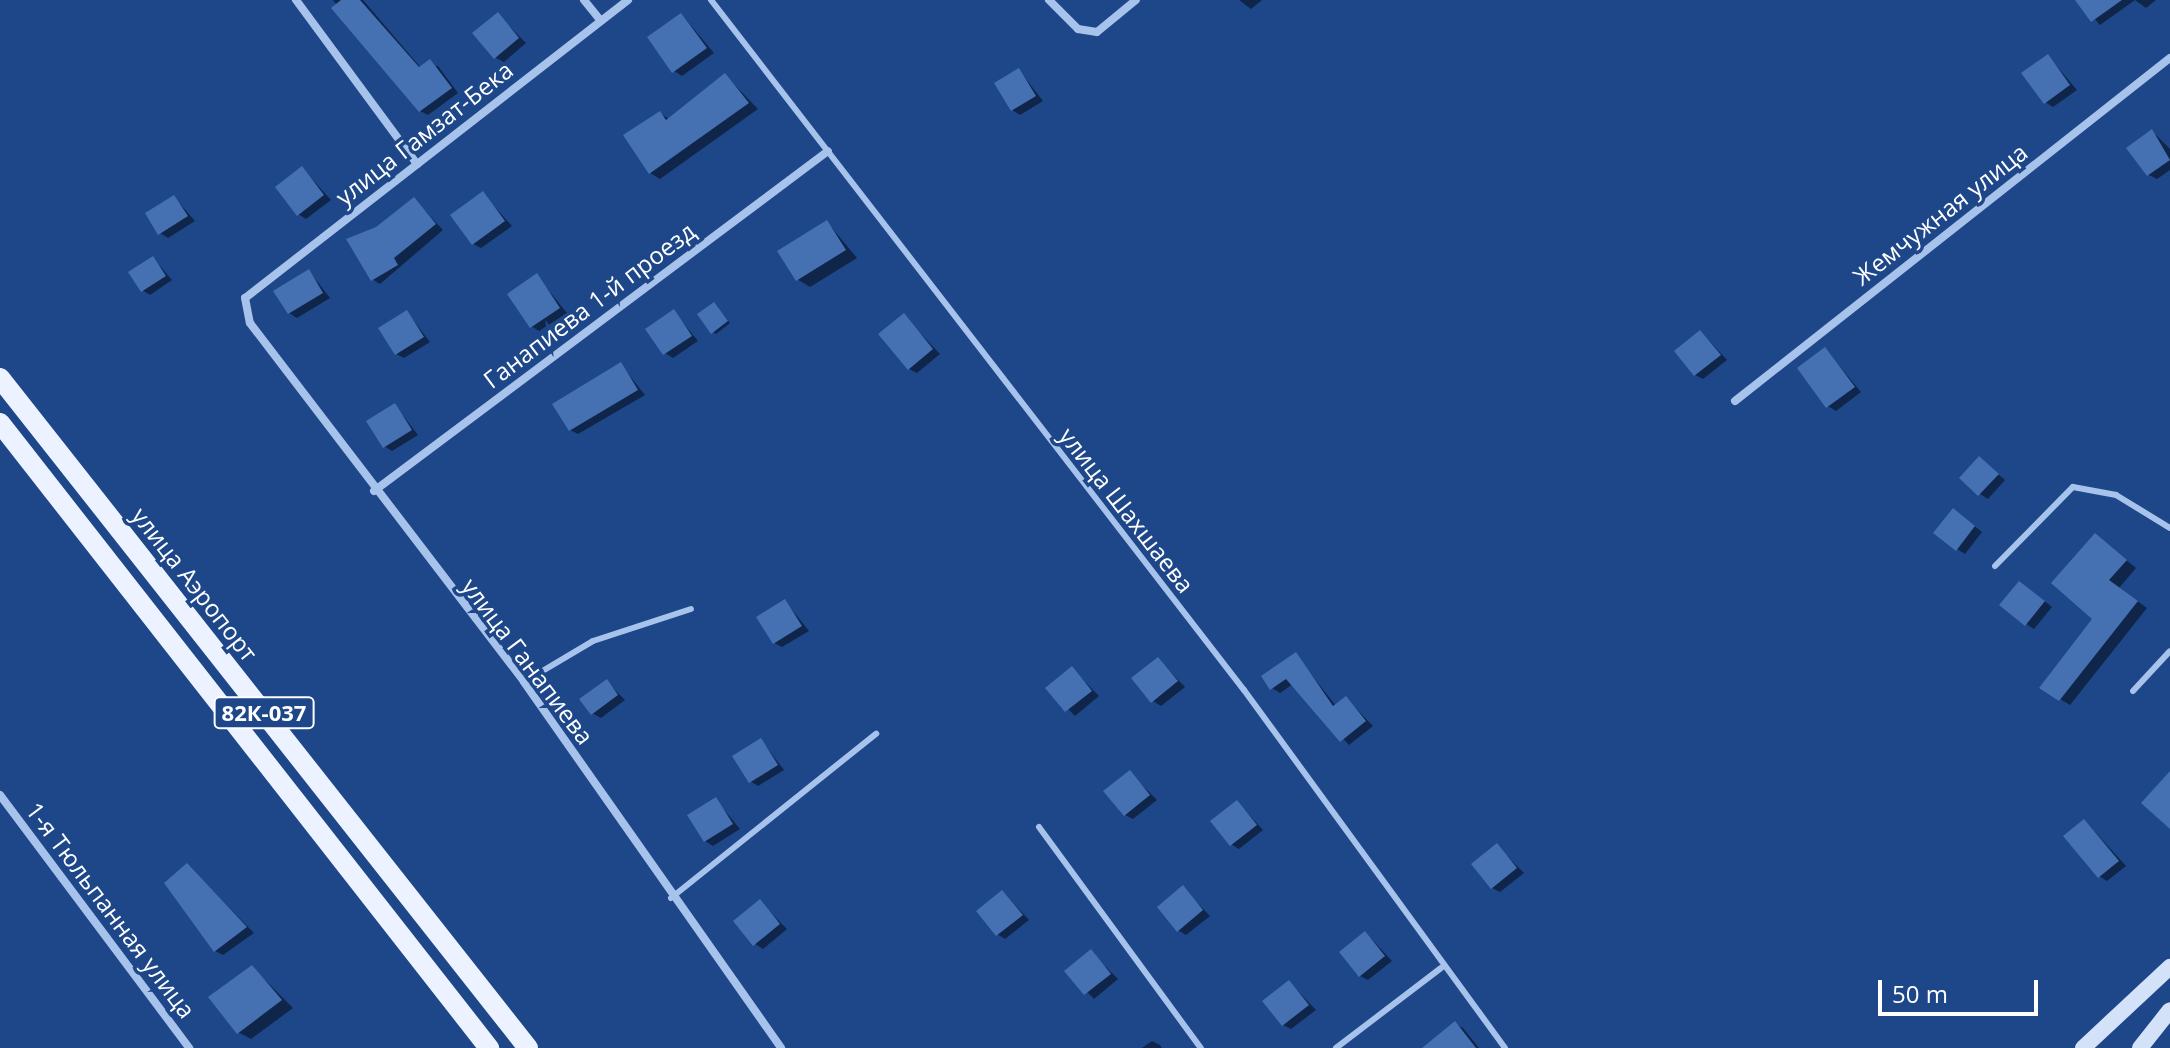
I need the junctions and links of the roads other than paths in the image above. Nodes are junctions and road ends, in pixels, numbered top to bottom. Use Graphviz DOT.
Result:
graph roads {
  1 [pos="296,0"];
  2 [pos="584,0"];
  3 [pos="628,0"];
  4 [pos="711,0"];
  5 [pos="1049,0"];
  6 [pos="1136,0"];
  7 [pos="601,21"];
  8 [pos="2170,58"];
  9 [pos="828,151"];
  10 [pos="417,164"];
  11 [pos="245,298"];
  12 [pos="0,378"];
  13 [pos="1735,401"];
  14 [pos="0,423"];
  15 [pos="374,491"];
  16 [pos="2170,528"];
  17 [pos="1995,566"];
  18 [pos="691,609"];
  19 [pos="2170,651"];
  20 [pos="524,682"];
  21 [pos="2133,691"];
  22 [pos="876,734"];
  23 [pos="0,795"];
  24 [pos="1039,827"];
  25 [pos="671,898"];
  26 [pos="2170,967"];
  27 [pos="1441,968"];
  28 [pos="2170,1010"];
  29 [pos="189,1048"];
  30 [pos="489,1048"];
  31 [pos="528,1048"];
  32 [pos="781,1048"];
  33 [pos="1201,1048"];
  34 [pos="1336,1048"];
  35 [pos="1505,1048"];
  36 [pos="2083,1048"];
  37 [pos="2140,1048"];
  1 -- 10 [label="street"];
  2 -- 7 [label="street"];
  3 -- 7 [label="street, улица Гамзат-Бека"];
  4 -- 9 [label="lane, улица Шахшаева"];
  5 -- 6 [label="street"];
  7 -- 10 [label="street, улица Гамзат-Бека"];
  8 -- 13 [label="street, Жемчужная улица"];
  9 -- 15 [label="street, Ганапиева 1-й проезд"];
  9 -- 27 [label="lane, улица Шахшаева"];
  10 -- 11 [label="street, улица Гамзат-Бека"];
  11 -- 15 [label="street, улица Ганапиева"];
  12 -- 31 [label="main road, улица Аэропорт / 82К-037"];
  14 -- 30 [label="main road"];
  15 -- 20 [label="street, улица Ганапиева"];
  16 -- 17 [label="lane"];
  18 -- 20 [label="lane"];
  19 -- 21 [label="lane"];
  20 -- 25 [label="street, улица Ганапиева"];
  22 -- 25 [label="lane"];
  23 -- 29 [label="street, 1-я Тюльпанная улица"];
  24 -- 33 [label="lane"];
  25 -- 32 [label="street, улица Ганапиева"];
  26 -- 36 [label="main road"];
  27 -- 34 [label="lane"];
  27 -- 35 [label="lane, улица Шахшаева"];
  28 -- 37 [label="main road"];
}
